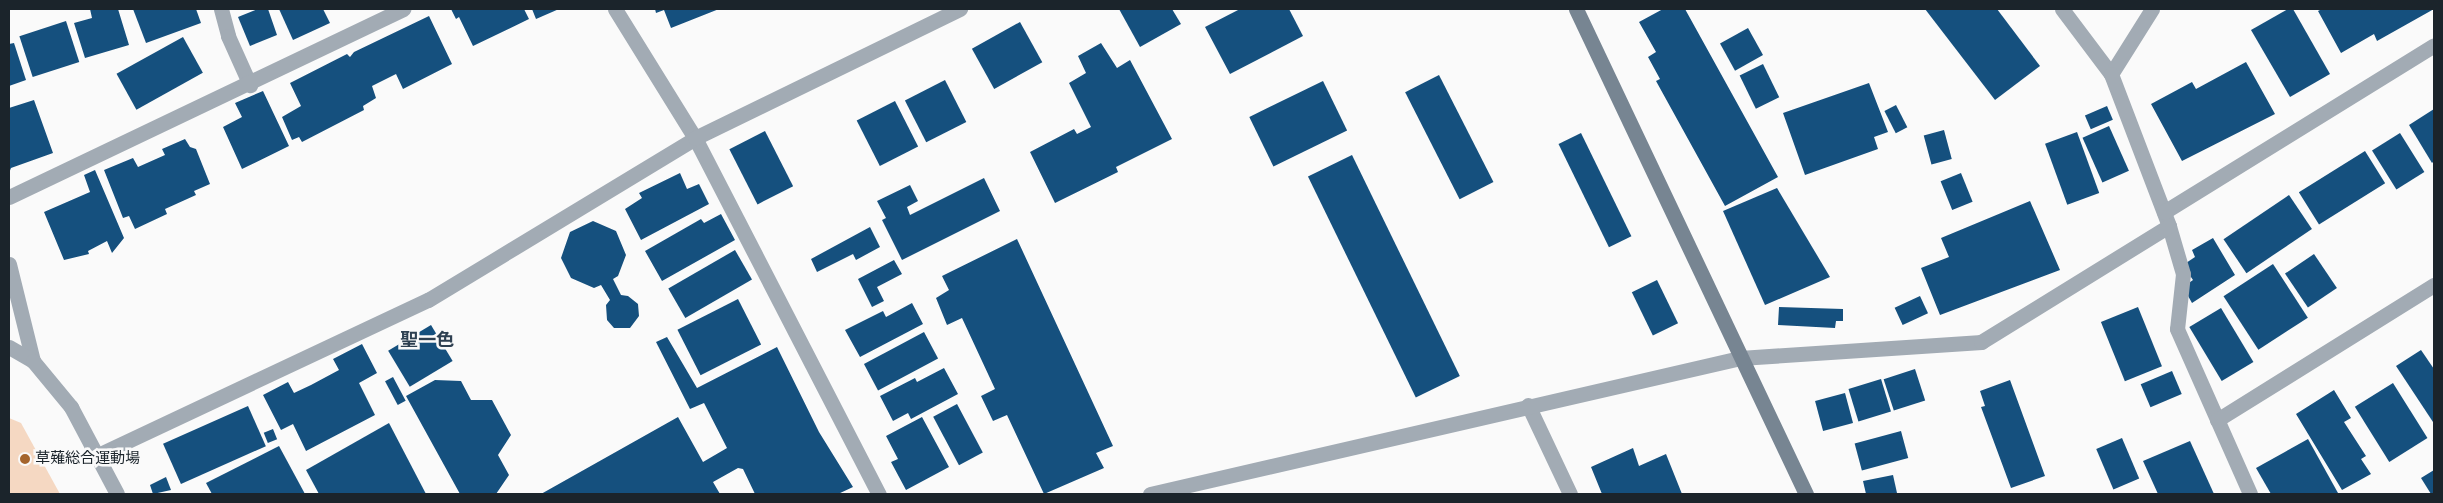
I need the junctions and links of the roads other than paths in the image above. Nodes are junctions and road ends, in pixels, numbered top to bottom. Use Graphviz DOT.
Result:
graph roads {
  1 [pos="221,9"];
  2 [pos="403,9"];
  3 [pos="614,9"];
  4 [pos="960,9"];
  5 [pos="1576,9"];
  6 [pos="2062,9"];
  7 [pos="2152,9"];
  8 [pos="2434,45"];
  9 [pos="2111,74"];
  10 [pos="250,85"];
  11 [pos="695,138"];
  12 [pos="9,197"];
  13 [pos="2166,219"];
  14 [pos="9,264"];
  15 [pos="2434,285"];
  16 [pos="9,347"];
  17 [pos="1740,358"];
  18 [pos="34,361"];
  19 [pos="1528,405"];
  20 [pos="2217,420"];
  21 [pos="98,455"];
  22 [pos="117,494"];
  23 [pos="879,494"];
  24 [pos="1150,494"];
  25 [pos="1570,494"];
  26 [pos="1806,494"];
  27 [pos="2250,494"];
  1 -- 10 [label="street"];
  2 -- 10 [label="street"];
  3 -- 11 [label="street"];
  4 -- 11 [label="street"];
  5 -- 17 [label="street"];
  6 -- 9 [label="street"];
  7 -- 9 [label="street"];
  8 -- 13 [label="street"];
  9 -- 13 [label="street"];
  10 -- 12 [label="street"];
  11 -- 21 [label="street"];
  11 -- 23 [label="street"];
  13 -- 17 [label="street"];
  13 -- 20 [label="street"];
  14 -- 18 [label="street"];
  15 -- 20 [label="street"];
  16 -- 18 [label="street"];
  17 -- 19 [label="street"];
  17 -- 26 [label="street"];
  18 -- 21 [label="street"];
  19 -- 24 [label="street"];
  19 -- 25 [label="street"];
  20 -- 27 [label="street"];
  21 -- 22 [label="street"];
}
